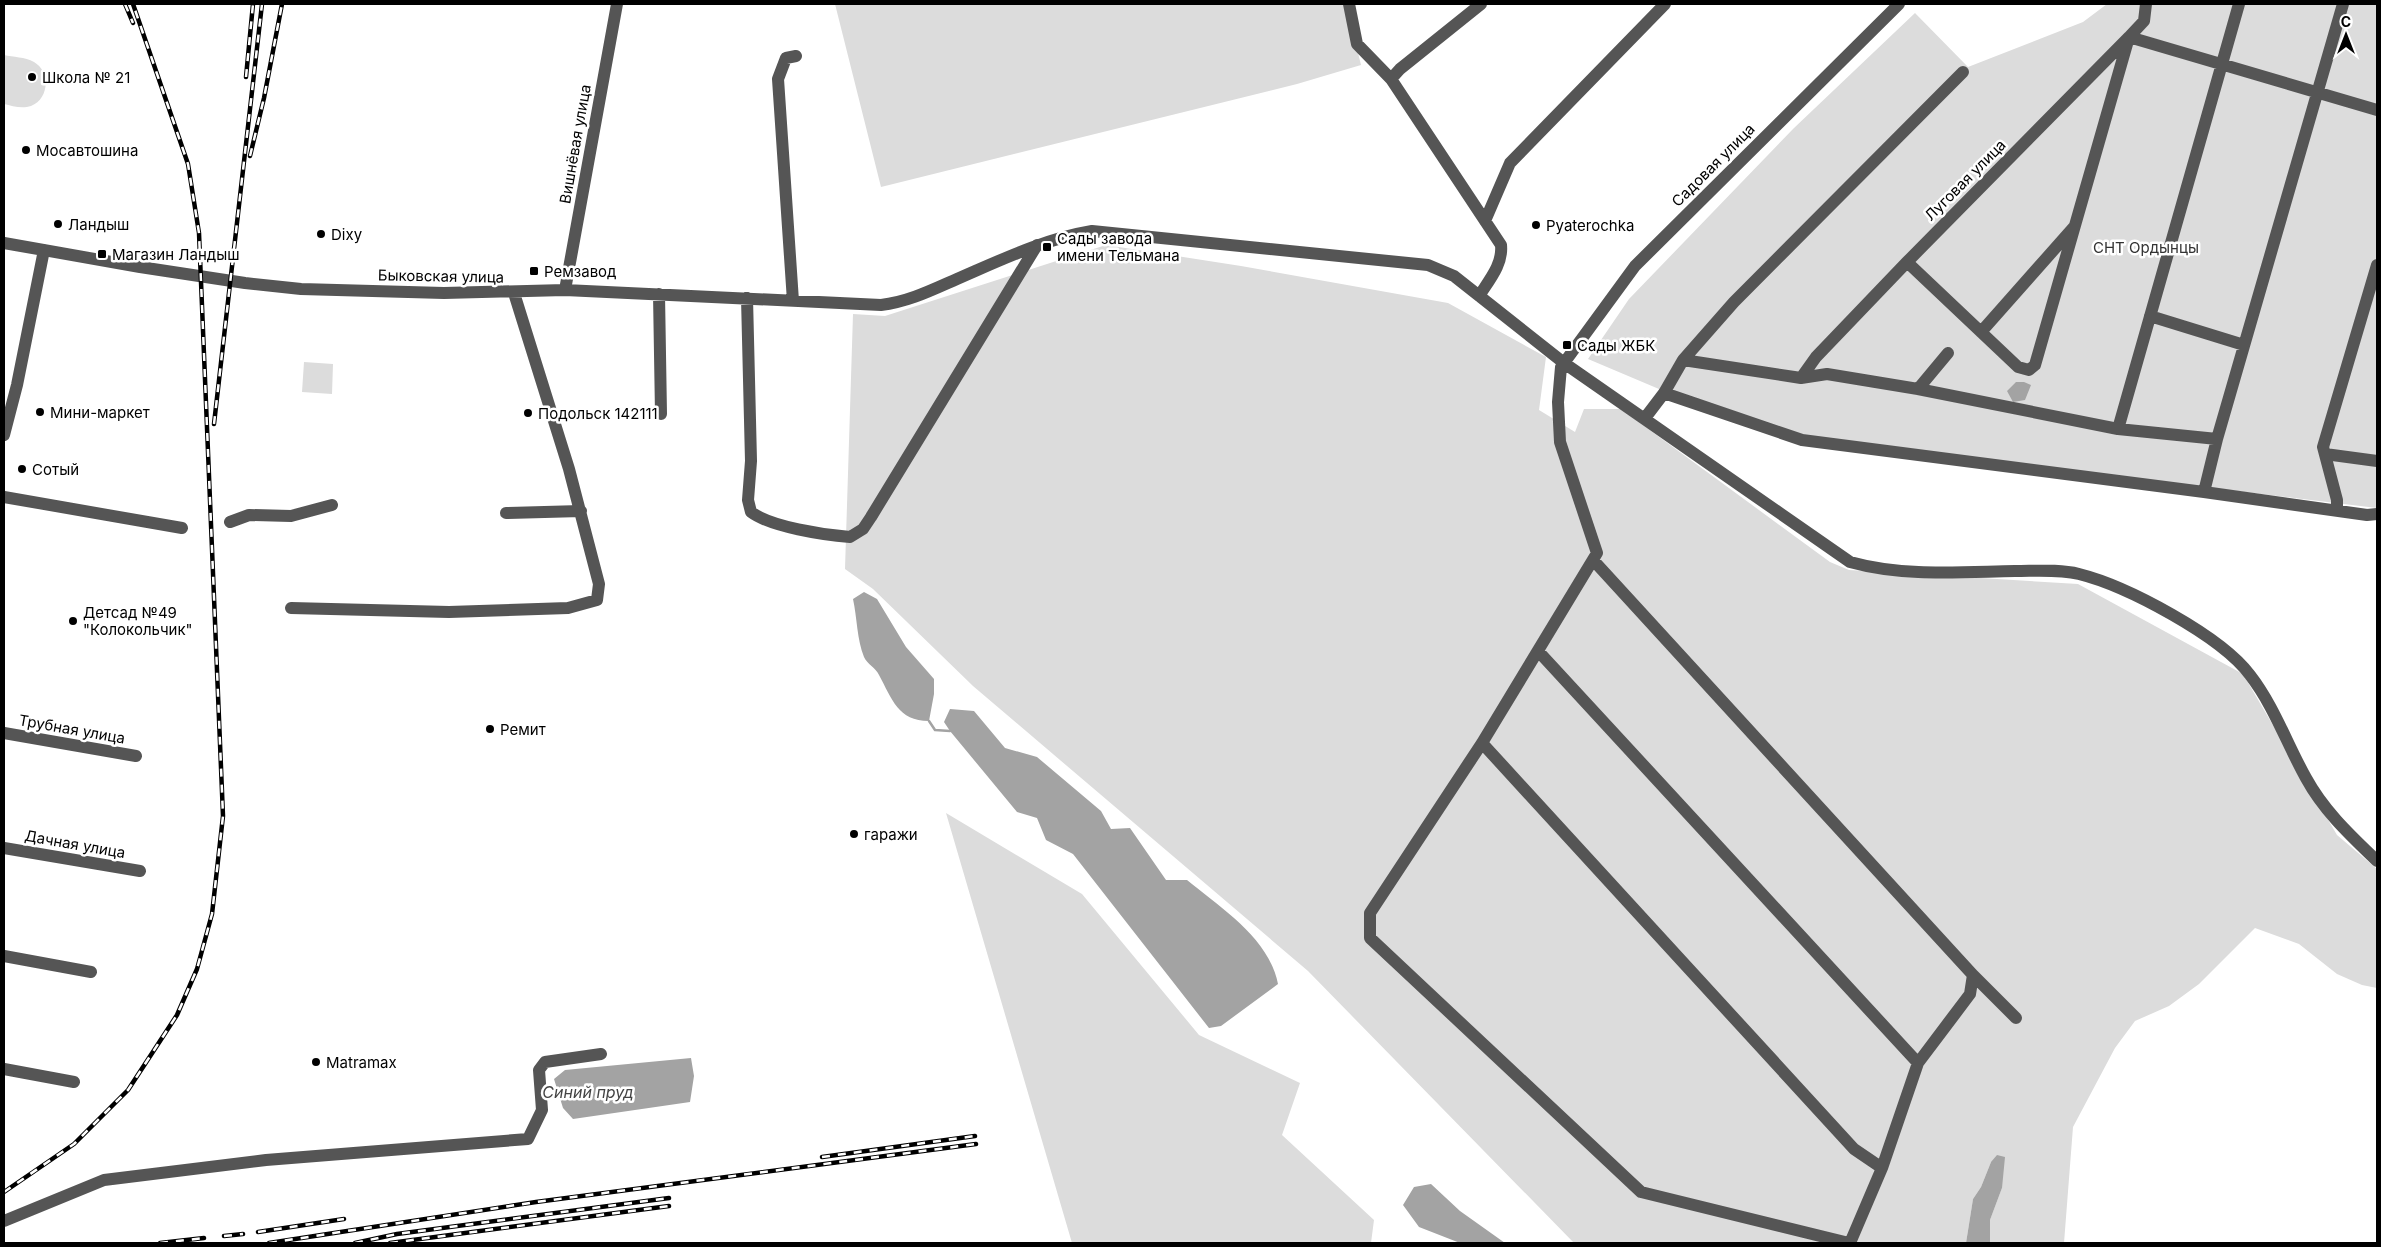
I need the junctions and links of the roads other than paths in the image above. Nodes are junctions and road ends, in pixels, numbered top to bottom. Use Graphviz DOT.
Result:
graph roads {
  1 [pos="617,4"];
  2 [pos="1348,4"];
  3 [pos="1481,4"];
  4 [pos="1665,4"];
  5 [pos="1899,4"];
  6 [pos="2146,4"];
  7 [pos="2240,4"];
  8 [pos="2343,4"];
  9 [pos="2129,37"];
  10 [pos="796,56"];
  11 [pos="2222,63"];
  12 [pos="1963,72"];
  13 [pos="1391,79"];
  14 [pos="2316,93"];
  15 [pos="2377,110"];
  16 [pos="1485,220"];
  17 [pos="2076,224"];
  18 [pos="4,243"];
  19 [pos="1037,246"];
  20 [pos="44,250"];
  21 [pos="1907,262"];
  22 [pos="2377,265"];
  23 [pos="565,290"];
  24 [pos="514,292"];
  25 [pos="659,294"];
  26 [pos="1479,296"];
  27 [pos="747,298"];
  28 [pos="793,301"];
  29 [pos="2150,316"];
  30 [pos="1980,332"];
  31 [pos="2244,345"];
  32 [pos="1948,353"];
  33 [pos="1683,360"];
  34 [pos="1564,362"];
  35 [pos="1801,378"];
  36 [pos="10,386"];
  37 [pos="1918,389"];
  38 [pos="1664,393"];
  39 [pos="661,414"];
  40 [pos="1645,418"];
  41 [pos="2118,429"];
  42 [pos="4,435"];
  43 [pos="2217,439"];
  44 [pos="2325,454"];
  45 [pos="2377,460"];
  46 [pos="2204,492"];
  47 [pos="4,497"];
  48 [pos="332,505"];
  49 [pos="2337,509"];
  50 [pos="581,511"];
  51 [pos="506,513"];
  52 [pos="2377,514"];
  53 [pos="230,522"];
  54 [pos="182,528"];
  55 [pos="1594,561"];
  56 [pos="291,608"];
  57 [pos="1538,652"];
  58 [pos="4,733"];
  59 [pos="1482,743"];
  60 [pos="136,756"];
  61 [pos="4,848"];
  62 [pos="2377,861"];
  63 [pos="140,871"];
  64 [pos="4,956"];
  65 [pos="90,972"];
  66 [pos="1973,975"];
  67 [pos="2016,1018"];
  68 [pos="601,1054"];
  69 [pos="1918,1063"];
  70 [pos="4,1069"];
  71 [pos="74,1082"];
  72 [pos="1882,1168"];
  73 [pos="4,1221"];
  74 [pos="1850,1243"];
  1 -- 23 [label="street, Вишнёвая улица"];
  2 -- 13 [label="street"];
  3 -- 13 [label="street"];
  4 -- 16 [label="street"];
  5 -- 34 [label="street, Садовая улица"];
  6 -- 9 [label="street, Луговая улица"];
  7 -- 11 [label="street"];
  8 -- 14 [label="street"];
  9 -- 11 [label="street"];
  9 -- 17 [label="street"];
  9 -- 21 [label="street, Луговая улица"];
  10 -- 28 [label="street"];
  11 -- 14 [label="street"];
  11 -- 29 [label="street"];
  12 -- 33 [label="street"];
  13 -- 16 [label="street"];
  14 -- 15 [label="street"];
  14 -- 31 [label="street"];
  16 -- 26 [label="street"];
  17 -- 30 [label="street"];
  17 -- 30 [label="street"];
  18 -- 20 [label="street, Быковская улица"];
  19 -- 26 [label="street, Быковская улица"];
  19 -- 27 [label="street"];
  19 -- 28 [label="street, Быковская улица"];
  20 -- 24 [label="street, Быковская улица"];
  20 -- 36 [label="street"];
  21 -- 30 [label="street"];
  21 -- 35 [label="street, Луговая улица"];
  22 -- 44 [label="street"];
  23 -- 24 [label="street, Быковская улица"];
  23 -- 25 [label="street, Быковская улица"];
  24 -- 50 [label="street"];
  25 -- 27 [label="street, Быковская улица"];
  25 -- 39 [label="street"];
  26 -- 34 [label="street, Быковская улица"];
  27 -- 28 [label="street, Быковская улица"];
  29 -- 31 [label="street"];
  29 -- 41 [label="street"];
  31 -- 43 [label="street"];
  32 -- 37 [label="street"];
  33 -- 35 [label="street"];
  33 -- 38 [label="street"];
  34 -- 40 [label="street, Быковская улица"];
  34 -- 55 [label="street"];
  35 -- 37 [label="street"];
  36 -- 42 [label="street"];
  37 -- 41 [label="street"];
  38 -- 40 [label="street"];
  38 -- 46 [label="street"];
  40 -- 62 [label="street, Быковская улица"];
  41 -- 43 [label="street"];
  43 -- 46 [label="street"];
  44 -- 45 [label="street"];
  44 -- 49 [label="street"];
  46 -- 49 [label="street"];
  47 -- 54 [label="street"];
  48 -- 53 [label="street"];
  49 -- 52 [label="street"];
  50 -- 51 [label="street"];
  50 -- 56 [label="street"];
  55 -- 57 [label="street"];
  55 -- 66 [label="street"];
  57 -- 59 [label="street"];
  57 -- 69 [label="street"];
  58 -- 60 [label="street, Трубная улица"];
  59 -- 72 [label="street"];
  59 -- 74 [label="street"];
  61 -- 63 [label="street, Дачная улица"];
  64 -- 65 [label="street"];
  66 -- 67 [label="street"];
  66 -- 69 [label="street"];
  68 -- 73 [label="street"];
  69 -- 72 [label="street"];
  70 -- 71 [label="street"];
  72 -- 74 [label="street"];
}
